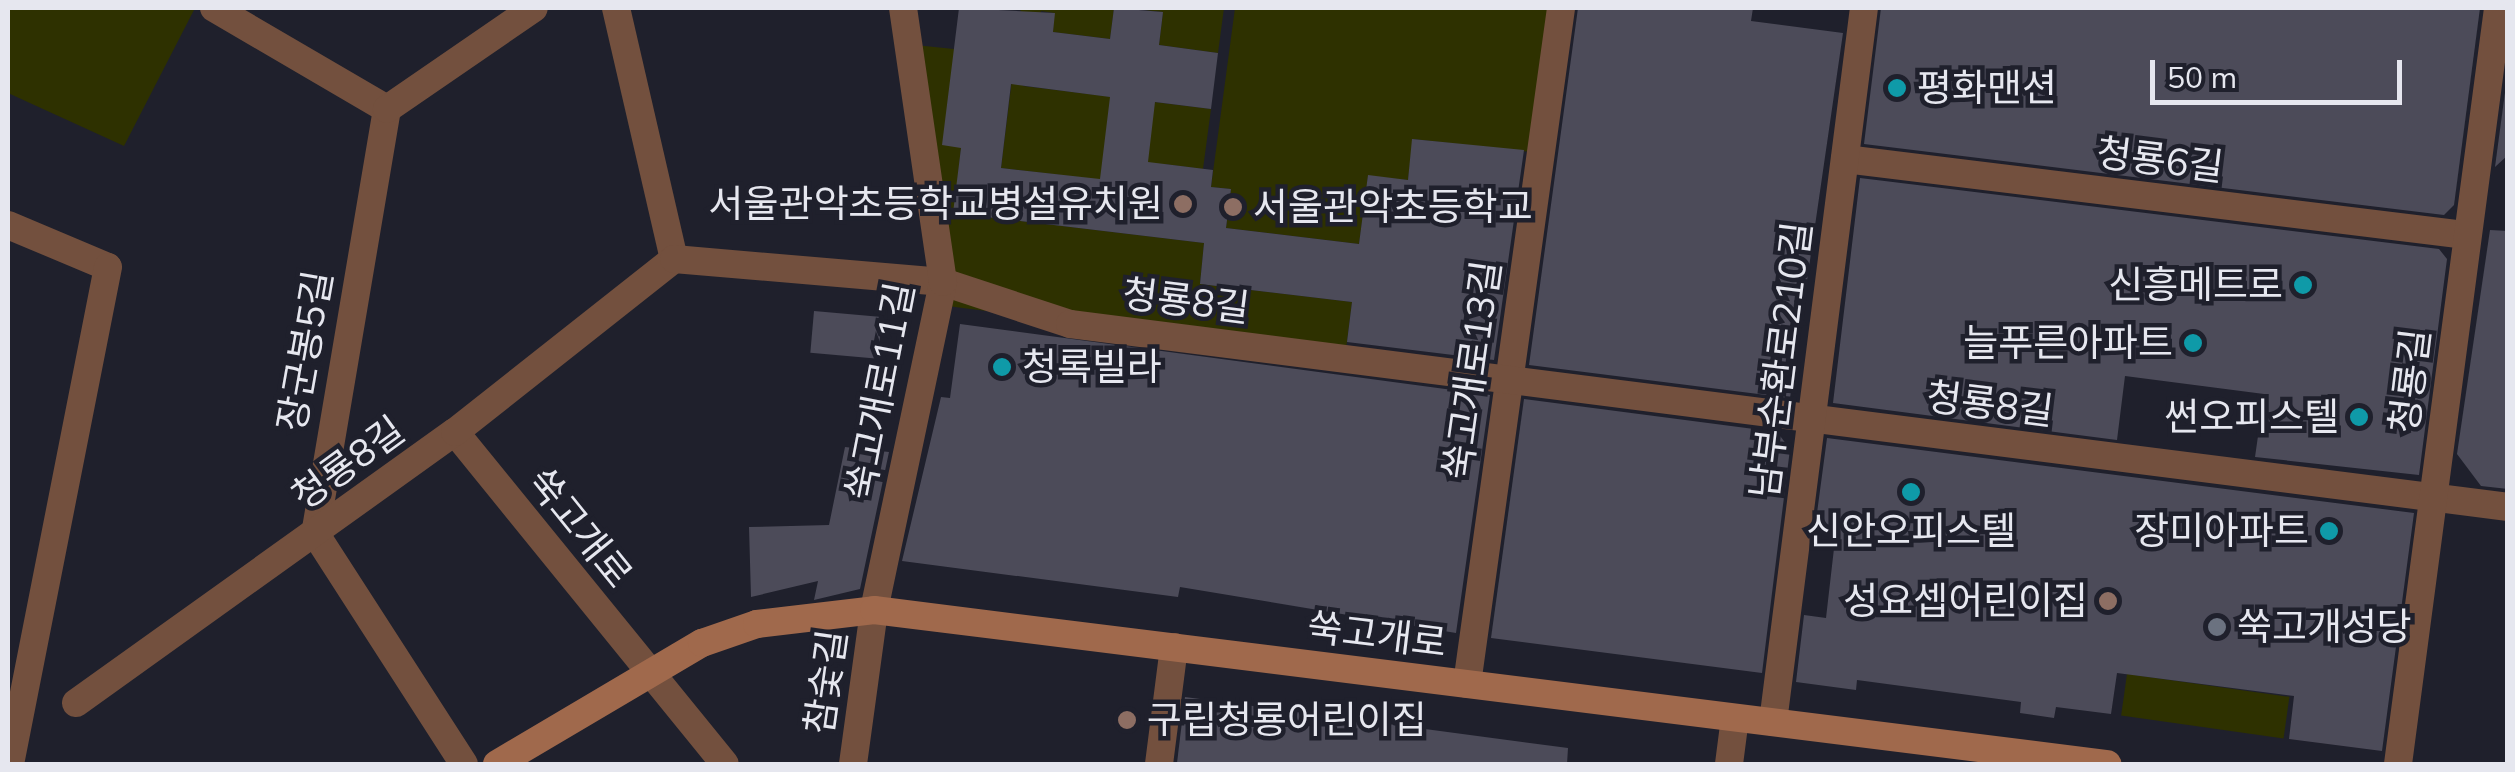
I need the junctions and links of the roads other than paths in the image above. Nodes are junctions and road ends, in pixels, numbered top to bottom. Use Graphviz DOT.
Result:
graph roads {
  1 [pos="214,8"];
  2 [pos="534,8"];
  3 [pos="616,8"];
  4 [pos="903,8"];
  5 [pos="1561,8"];
  6 [pos="1864,8"];
  7 [pos="2498,8"];
  8 [pos="387,109"];
  9 [pos="1845,159"];
  10 [pos="8,225"];
  11 [pos="2466,235"];
  12 [pos="674,259"];
  13 [pos="943,282"];
  14 [pos="1509,380"];
  15 [pos="1812,419"];
  16 [pos="456,432"];
  17 [pos="2433,498"];
  18 [pos="2508,507"];
  19 [pos="314,532"];
  20 [pos="874,610"];
  21 [pos="1174,648"];
  22 [pos="646,670"];
  23 [pos="1467,684"];
  24 [pos="76,703"];
  25 [pos="1735,718"];
  26 [pos="1773,722"];
  27 [pos="10,764"];
  28 [pos="464,764"];
  29 [pos="497,764"];
  30 [pos="725,764"];
  31 [pos="853,764"];
  32 [pos="1159,764"];
  33 [pos="1729,764"];
  34 [pos="2107,764"];
  35 [pos="2398,764"];
  1 -- 8 [label="street"];
  2 -- 8 [label="street"];
  3 -- 12 [label="street"];
  4 -- 13 [label="street, 쑥고개로11길"];
  5 -- 14 [label="street, 쑥고개로13길"];
  6 -- 9 [label="street, 남부순환로210길"];
  7 -- 11 [label="street, 청룡길"];
  8 -- 19 [label="street, 장군봉5길"];
  9 -- 11 [label="street, 청룡6길"];
  9 -- 15 [label="street, 남부순환로210길"];
  10 -- 27 [label="street"];
  11 -- 17 [label="street, 청룡길"];
  12 -- 13 [label="street, 청룡8길"];
  12 -- 16 [label="street, 청룡8길"];
  13 -- 14 [label="street, 청룡8길"];
  13 -- 20 [label="street, 쑥고개로11길"];
  14 -- 15 [label="street, 청룡8길"];
  14 -- 23 [label="street, 쑥고개로13길"];
  15 -- 17 [label="street, 청룡8길"];
  15 -- 26 [label="street, 남부순환로210길"];
  16 -- 19 [label="street, 청룡8길"];
  16 -- 22 [label="street, 쑥고개로"];
  17 -- 18 [label="street, 청룡8길"];
  17 -- 35 [label="street, 청룡길"];
  19 -- 24 [label="street, 청룡8길"];
  19 -- 28 [label="street"];
  20 -- 21 [label="main road, 쑥고개로"];
  20 -- 22 [label="main road, 쑥고개로"];
  20 -- 31 [label="street, 참숯길"];
  21 -- 23 [label="main road, 쑥고개로"];
  21 -- 32 [label="street"];
  22 -- 29 [label="main road, 쑥고개로"];
  22 -- 30 [label="street, 쑥고개로"];
  23 -- 25 [label="main road, 쑥고개로"];
  25 -- 26 [label="main road, 쑥고개로"];
  25 -- 33 [label="street"];
  26 -- 34 [label="main road, 쑥고개로"];
}
